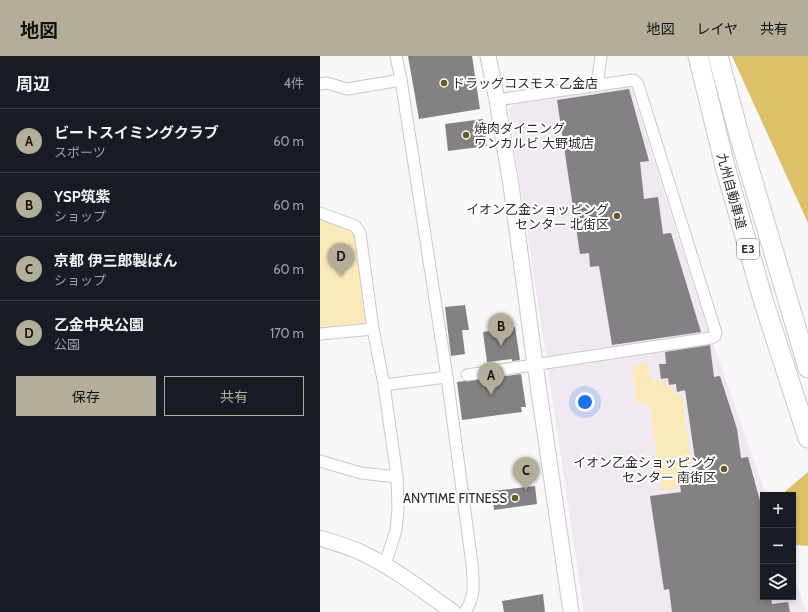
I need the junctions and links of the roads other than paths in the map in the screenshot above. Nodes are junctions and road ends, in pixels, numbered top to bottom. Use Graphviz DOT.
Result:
graph roads {
  1 [pos="396,56"];
  2 [pos="488,56"];
  3 [pos="601,56"];
  4 [pos="698,56"];
  5 [pos="718,56"];
  6 [pos="401,80"];
  7 [pos="320,84"];
  8 [pos="597,85"];
  9 [pos="497,100"];
  10 [pos="320,213"];
  11 [pos="374,329"];
  12 [pos="320,334"];
  13 [pos="535,364"];
  14 [pos="808,368"];
  15 [pos="468,375"];
  16 [pos="447,377"];
  17 [pos="384,385"];
  18 [pos="808,438"];
  19 [pos="320,461"];
  20 [pos="397,478"];
  21 [pos="320,538"];
  22 [pos="385,565"];
  23 [pos="452,612"];
  24 [pos="465,612"];
  25 [pos="571,612"];
  1 -- 6 [label="street"];
  2 -- 9 [label="street"];
  3 -- 8 [label="street"];
  4 -- 18 [label="highway, 九州自動車道 / E3"];
  5 -- 14 [label="highway, 九州自動車道 / E3"];
  6 -- 7 [label="street"];
  6 -- 16 [label="street"];
  8 -- 9 [label="street"];
  8 -- 13 [label="street"];
  9 -- 13 [label="street"];
  10 -- 11 [label="street"];
  11 -- 12 [label="street"];
  11 -- 17 [label="street"];
  13 -- 15 [label="street"];
  13 -- 25 [label="street"];
  16 -- 17 [label="street"];
  16 -- 24 [label="street"];
  17 -- 20 [label="street"];
  19 -- 20 [label="street"];
  20 -- 22 [label="street"];
  21 -- 22 [label="street"];
  22 -- 23 [label="street"];
}
